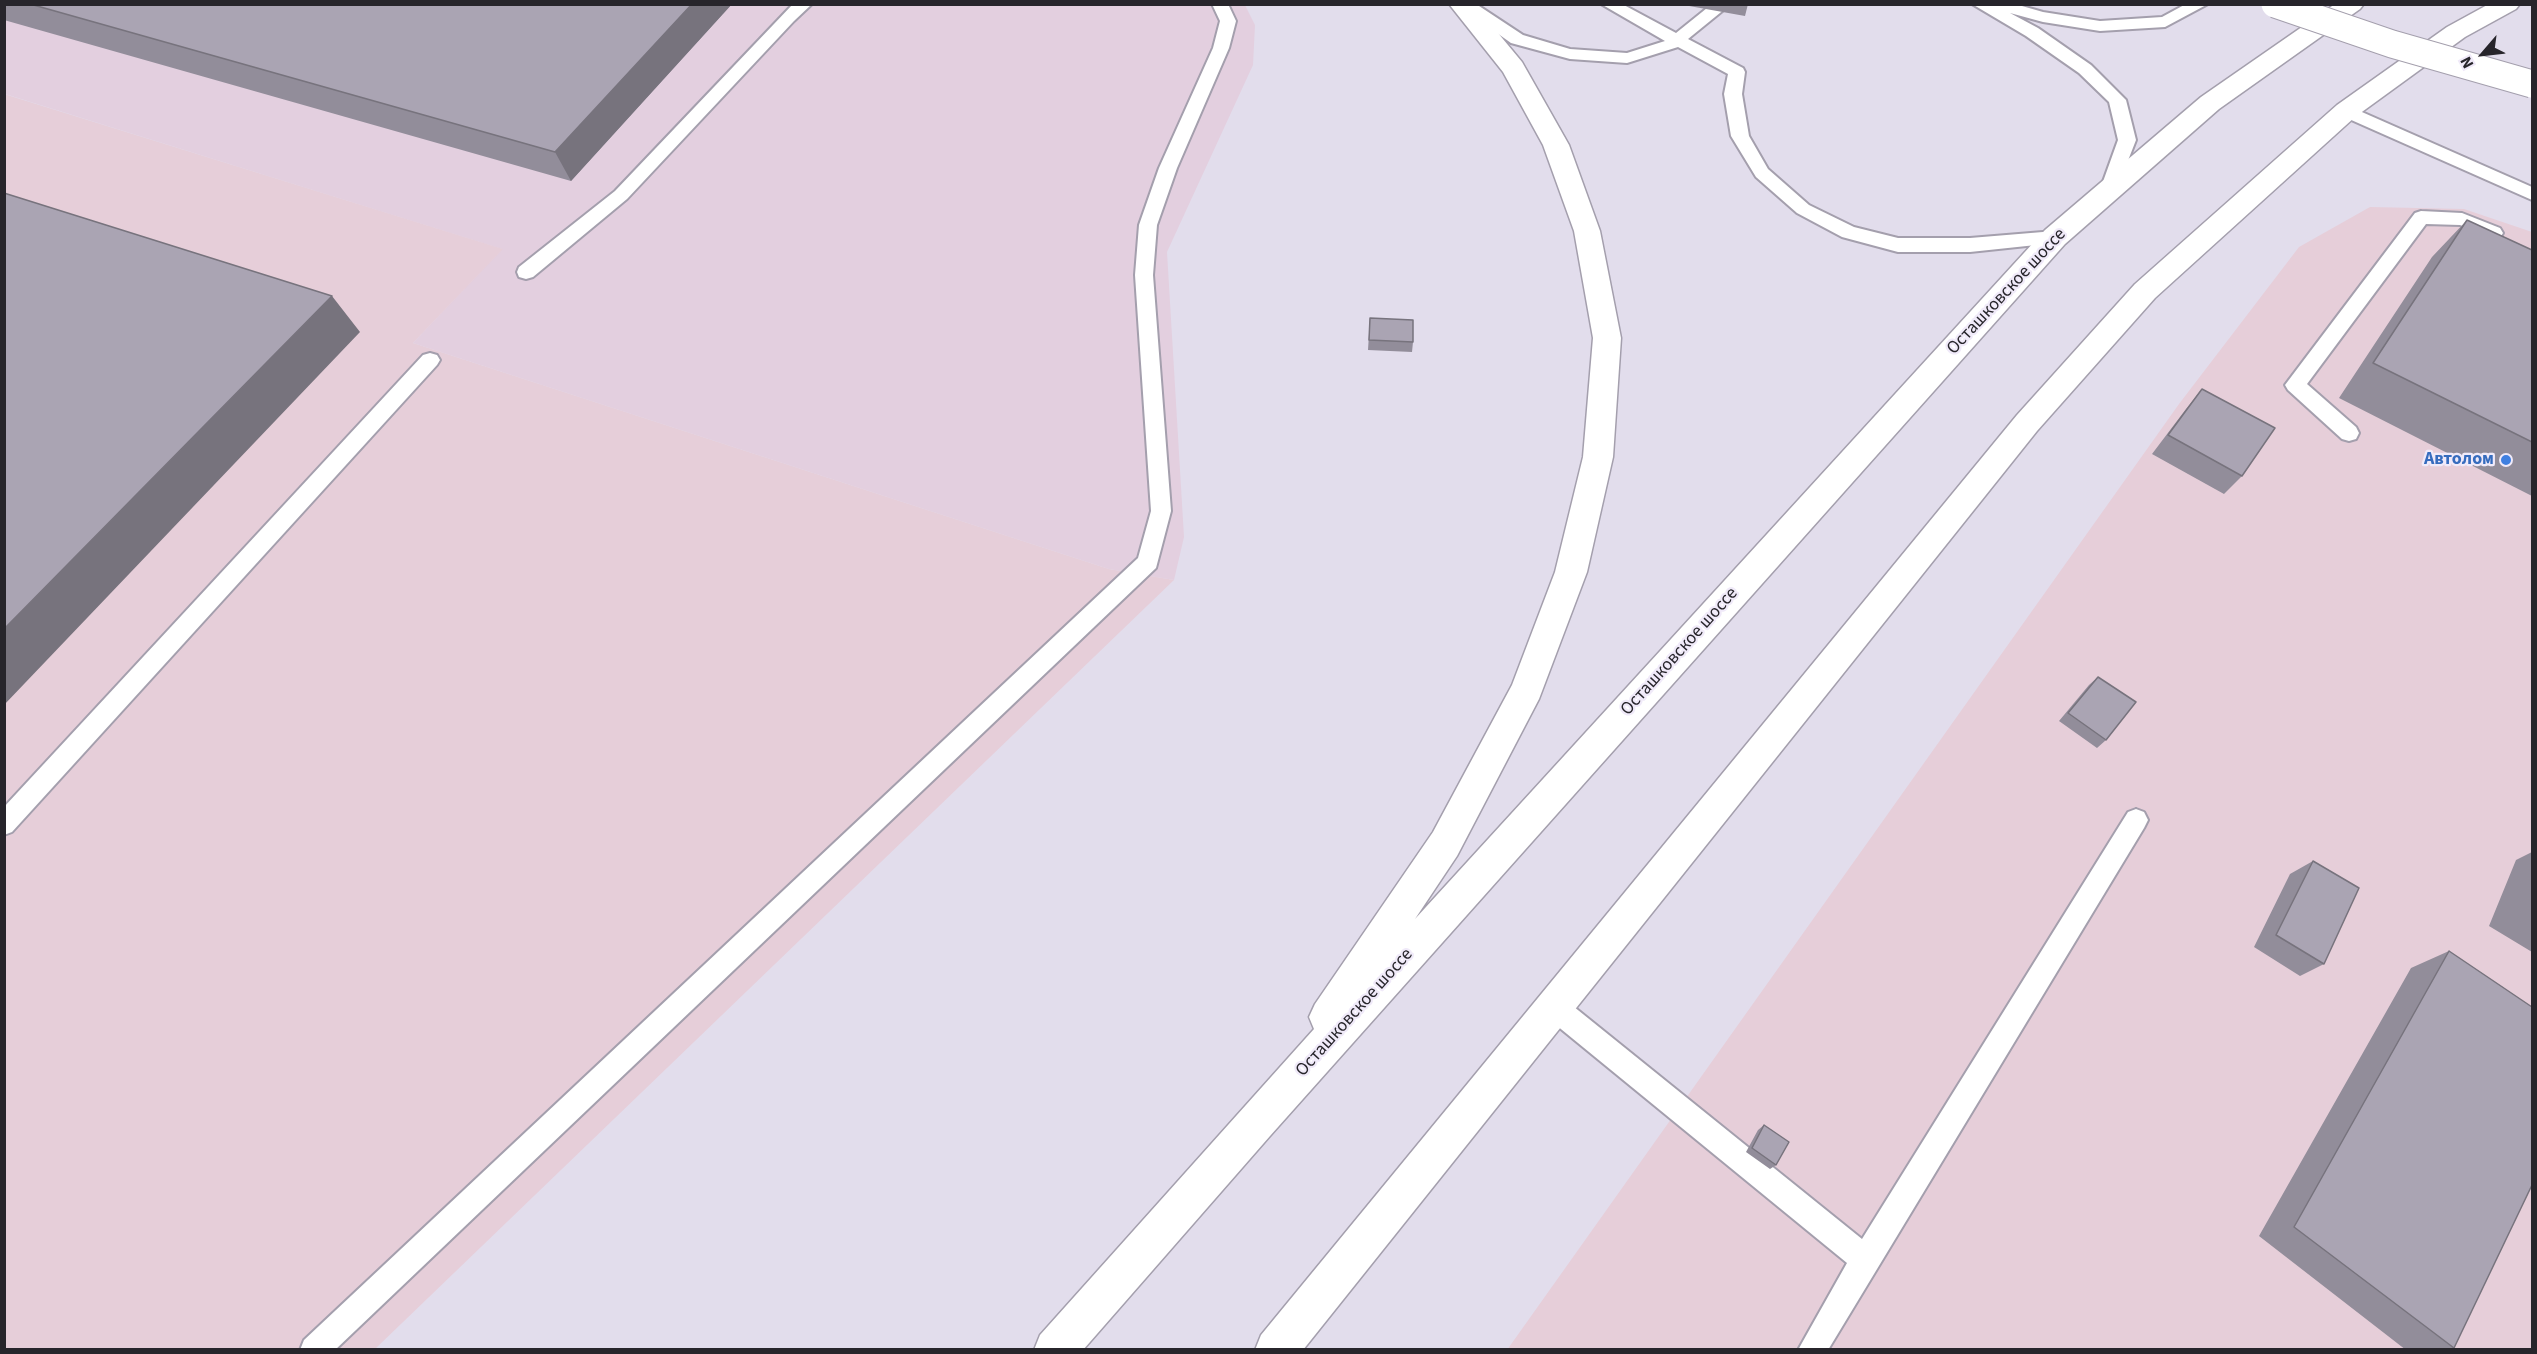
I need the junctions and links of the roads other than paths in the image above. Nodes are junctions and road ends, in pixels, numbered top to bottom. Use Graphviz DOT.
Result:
graph roads {
  1 [pos="804,4"];
  2 [pos="1220,4"];
  3 [pos="1462,4"];
  4 [pos="1609,4"];
  5 [pos="1723,4"];
  6 [pos="1980,4"];
  7 [pos="1994,4"];
  8 [pos="2200,4"];
  9 [pos="2275,4"];
  10 [pos="2352,4"];
  11 [pos="2508,4"];
  12 [pos="1677,40"];
  13 [pos="2532,84"];
  14 [pos="2346,111"];
  15 [pos="2109,189"];
  16 [pos="2532,194"];
  17 [pos="2055,237"];
  18 [pos="2515,242"];
  19 [pos="526,272"];
  20 [pos="430,360"];
  21 [pos="2349,433"];
  22 [pos="2136,820"];
  23 [pos="4,824"];
  24 [pos="1554,1007"];
  25 [pos="1256,1122"];
  26 [pos="1865,1260"];
  27 [pos="314,1350"];
  28 [pos="1055,1350"];
  29 [pos="1276,1350"];
  30 [pos="1812,1350"];
  1 -- 19 [label="lane"];
  2 -- 27 [label="lane"];
  3 -- 12 [label="lane"];
  3 -- 25 [label="main road"];
  4 -- 12 [label="lane"];
  5 -- 12 [label="lane"];
  6 -- 15 [label="lane"];
  7 -- 8 [label="lane"];
  9 -- 13 [label="main road, bridge"];
  10 -- 15 [label="main road, Осташковское шоссе"];
  11 -- 14 [label="main road"];
  12 -- 17 [label="lane"];
  14 -- 16 [label="lane"];
  14 -- 24 [label="main road"];
  15 -- 17 [label="main road, Осташковское шоссе"];
  17 -- 25 [label="main road, Осташковское шоссе"];
  18 -- 21 [label="lane"];
  20 -- 23 [label="lane"];
  22 -- 26 [label="lane"];
  24 -- 26 [label="lane"];
  24 -- 29 [label="main road"];
  25 -- 28 [label="main road, Осташковское шоссе"];
  26 -- 30 [label="lane"];
}
